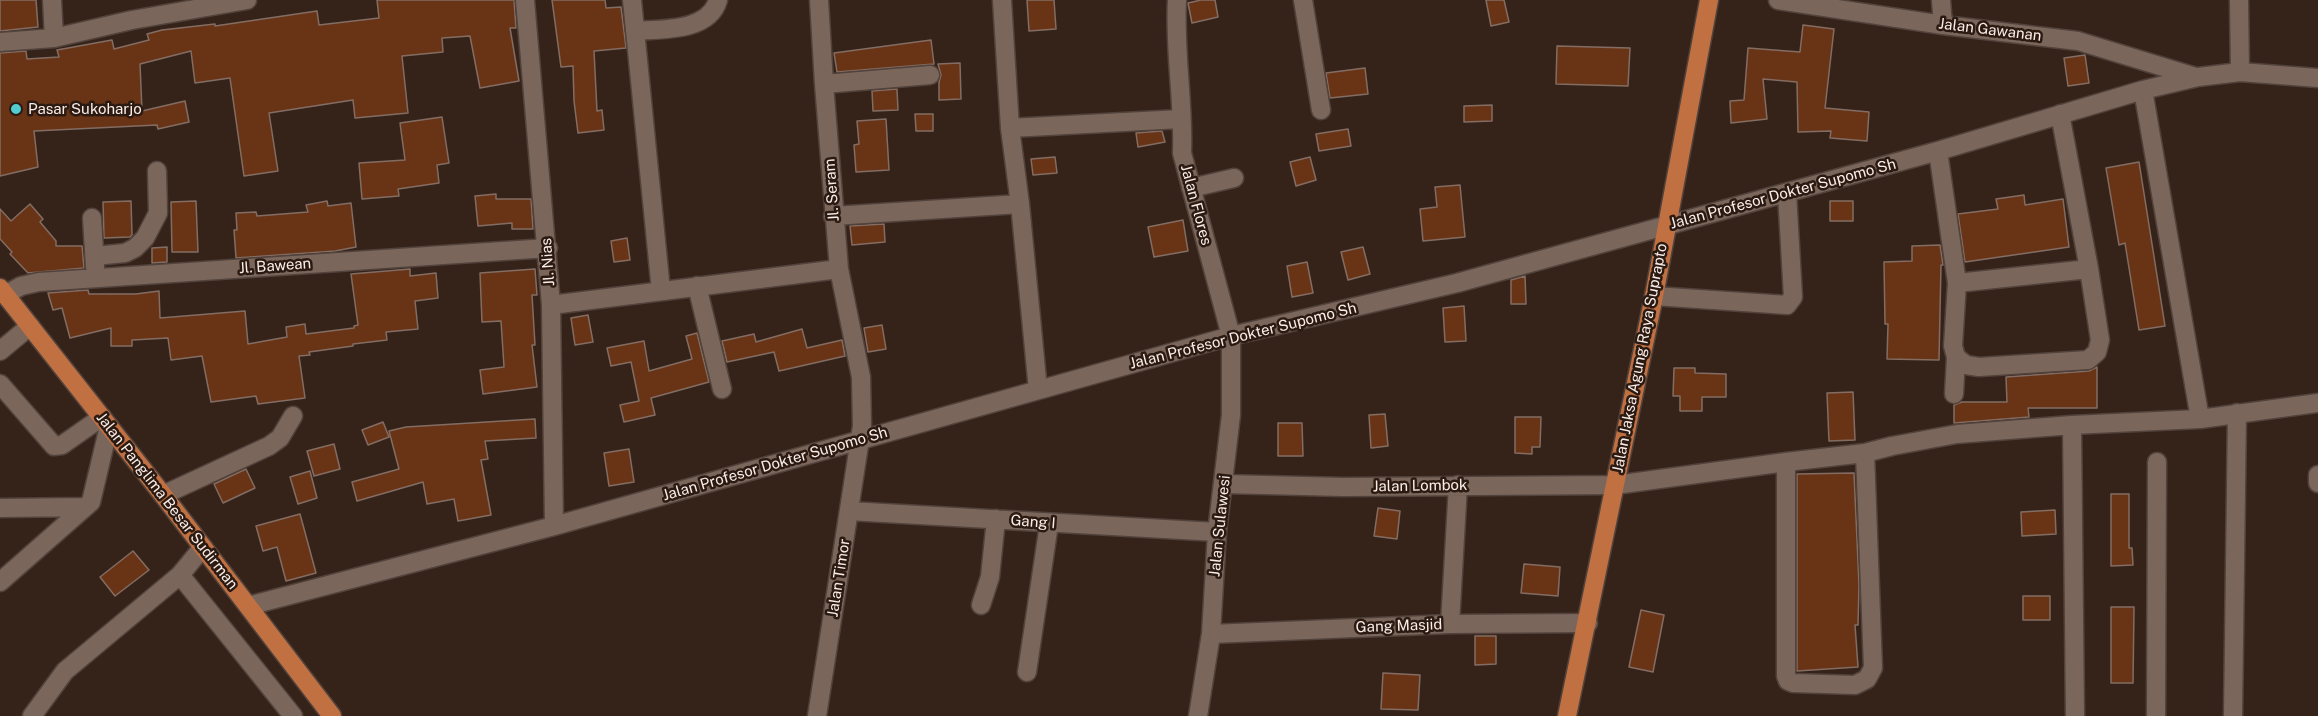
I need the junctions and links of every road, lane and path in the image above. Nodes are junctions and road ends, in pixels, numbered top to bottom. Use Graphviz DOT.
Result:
graph roads {
  1 [pos="52,0"];
  2 [pos="247,0"];
  3 [pos="525,0"];
  4 [pos="632,0"];
  5 [pos="718,0"];
  6 [pos="819,0"];
  7 [pos="1002,0"];
  8 [pos="1177,0"];
  9 [pos="1303,0"];
  10 [pos="1709,0"];
  11 [pos="1778,0"];
  12 [pos="1941,0"];
  13 [pos="2239,0"];
  14 [pos="1944,25"];
  15 [pos="635,31"];
  16 [pos="54,39"];
  17 [pos="0,42"];
  18 [pos="2240,72"];
  19 [pos="930,75"];
  20 [pos="2198,77"];
  21 [pos="2318,78"];
  22 [pos="824,84"];
  23 [pos="2143,90"];
  24 [pos="1321,110"];
  25 [pos="2060,114"];
  26 [pos="1181,119"];
  27 [pos="1010,128"];
  28 [pos="1938,152"];
  29 [pos="157,171"];
  30 [pos="1234,178"];
  31 [pos="1191,188"];
  32 [pos="1787,193"];
  33 [pos="1020,204"];
  34 [pos="833,216"];
  35 [pos="92,218"];
  36 [pos="1667,225"];
  37 [pos="548,249"];
  38 [pos="94,256"];
  39 [pos="839,269"];
  40 [pos="2089,269"];
  41 [pos="96,278"];
  42 [pos="1957,283"];
  43 [pos="697,286"];
  44 [pos="661,291"];
  45 [pos="3,292"];
  46 [pos="1654,296"];
  47 [pos="551,304"];
  48 [pos="30,327"];
  49 [pos="1232,336"];
  50 [pos="0,351"];
  51 [pos="1956,357"];
  52 [pos="0,384"];
  53 [pos="722,389"];
  54 [pos="1038,390"];
  55 [pos="1954,394"];
  56 [pos="2318,403"];
  57 [pos="2237,413"];
  58 [pos="293,416"];
  59 [pos="2200,419"];
  60 [pos="106,422"];
  61 [pos="2072,425"];
  62 [pos="860,440"];
  63 [pos="1865,453"];
  64 [pos="1786,462"];
  65 [pos="2157,462"];
  66 [pos="2318,475"];
  67 [pos="2318,483"];
  68 [pos="1224,484"];
  69 [pos="1458,485"];
  70 [pos="1615,485"];
  71 [pos="163,495"];
  72 [pos="88,504"];
  73 [pos="0,508"];
  74 [pos="849,511"];
  75 [pos="996,519"];
  76 [pos="1049,524"];
  77 [pos="554,526"];
  78 [pos="1217,532"];
  79 [pos="203,547"];
  80 [pos="180,575"];
  81 [pos="0,582"];
  82 [pos="981,605"];
  83 [pos="248,606"];
  84 [pos="1588,623"];
  85 [pos="1450,624"];
  86 [pos="1211,634"];
  87 [pos="1027,672"];
  88 [pos="32,716"];
  89 [pos="293,716"];
  90 [pos="332,716"];
  91 [pos="817,716"];
  92 [pos="1198,716"];
  93 [pos="1567,716"];
  94 [pos="2075,716"];
  95 [pos="2156,716"];
  96 [pos="2233,716"];
  1 -- 16 [label="street"];
  2 -- 16 [label="street"];
  3 -- 37 [label="street, Jl. Nias"];
  4 -- 15 [label="street"];
  5 -- 15 [label="street"];
  6 -- 22 [label="street, Jl. Seram"];
  7 -- 27 [label="street"];
  8 -- 26 [label="street, Jalan Flores"];
  9 -- 24 [label="street"];
  10 -- 36 [label="main road, Jalan Jaksa Agung Raya Suprapto"];
  11 -- 14 [label="street, Jalan Gawanan"];
  12 -- 14 [label="street"];
  13 -- 18 [label="street"];
  14 -- 20 [label="street, Jalan Gawanan"];
  15 -- 44 [label="street"];
  16 -- 17 [label="street"];
  18 -- 20 [label="street, Jalan Profesor Dokter Supomo Sh"];
  18 -- 21 [label="street, Jalan Profesor Dokter Supomo Sh"];
  19 -- 22 [label="street"];
  20 -- 23 [label="street, Jalan Profesor Dokter Supomo Sh"];
  22 -- 34 [label="street, Jl. Seram"];
  23 -- 25 [label="street, Jalan Profesor Dokter Supomo Sh"];
  23 -- 59 [label="street"];
  25 -- 28 [label="street, Jalan Profesor Dokter Supomo Sh"];
  25 -- 40 [label="street"];
  26 -- 27 [label="street"];
  26 -- 31 [label="street, Jalan Flores"];
  27 -- 33 [label="street"];
  28 -- 32 [label="street, Jalan Profesor Dokter Supomo Sh"];
  28 -- 42 [label="street"];
  29 -- 38 [label="street"];
  30 -- 31 [label="street"];
  31 -- 49 [label="street, Jalan Flores"];
  32 -- 36 [label="street, Jalan Profesor Dokter Supomo Sh"];
  32 -- 46 [label="street"];
  33 -- 34 [label="street"];
  33 -- 54 [label="street"];
  34 -- 39 [label="street, Jl. Seram"];
  35 -- 38 [label="street"];
  36 -- 46 [label="main road, Jalan Jaksa Agung Raya Suprapto"];
  36 -- 49 [label="street, Jalan Profesor Dokter Supomo Sh"];
  37 -- 41 [label="street, Jl. Bawean"];
  37 -- 47 [label="street, Jl. Nias"];
  38 -- 41 [label="street"];
  39 -- 43 [label="street"];
  39 -- 62 [label="street, Jl. Seram"];
  40 -- 42 [label="street"];
  40 -- 51 [label="street"];
  41 -- 45 [label="street, Jl. Bawean"];
  42 -- 51 [label="street"];
  43 -- 44 [label="street"];
  43 -- 53 [label="street"];
  44 -- 47 [label="street"];
  45 -- 48 [label="main road, Jalan Panglima Besar Sudirman"];
  46 -- 70 [label="main road, Jalan Jaksa Agung Raya Suprapto"];
  47 -- 77 [label="street, Jl. Nias"];
  48 -- 50 [label="street"];
  48 -- 60 [label="main road, Jalan Panglima Besar Sudirman"];
  49 -- 54 [label="street, Jalan Profesor Dokter Supomo Sh"];
  49 -- 68 [label="street, Jalan Sulawesi"];
  51 -- 55 [label="street"];
  52 -- 60 [label="street"];
  54 -- 62 [label="street, Jalan Profesor Dokter Supomo Sh"];
  56 -- 57 [label="street, Jalan Lombok"];
  57 -- 59 [label="street, Jalan Lombok"];
  57 -- 96 [label="street"];
  58 -- 71 [label="street"];
  59 -- 61 [label="street, Jalan Lombok"];
  60 -- 71 [label="main road, Jalan Panglima Besar Sudirman"];
  60 -- 72 [label="street"];
  61 -- 63 [label="street, Jalan Lombok"];
  61 -- 94 [label="street"];
  62 -- 74 [label="street, Jalan Timor"];
  62 -- 77 [label="street, Jalan Profesor Dokter Supomo Sh"];
  63 -- 64 [label="street, Jalan Lombok"];
  63 -- 64 [label="street"];
  64 -- 70 [label="street, Jalan Lombok"];
  65 -- 95 [label="street"];
  66 -- 67 [label="street"];
  68 -- 69 [label="street, Jalan Lombok"];
  68 -- 78 [label="street, Jalan Sulawesi"];
  69 -- 70 [label="street, Jalan Lombok"];
  69 -- 85 [label="street"];
  70 -- 84 [label="main road, Jalan Jaksa Agung Raya Suprapto"];
  71 -- 79 [label="main road, Jalan Panglima Besar Sudirman"];
  72 -- 73 [label="street"];
  72 -- 81 [label="street"];
  74 -- 75 [label="street, Gang I"];
  74 -- 91 [label="street, Jalan Timor"];
  75 -- 76 [label="street, Gang I"];
  75 -- 82 [label="street"];
  76 -- 78 [label="street, Gang I"];
  76 -- 87 [label="street"];
  77 -- 83 [label="street, Jalan Profesor Dokter Supomo Sh"];
  78 -- 86 [label="street, Jalan Sulawesi"];
  79 -- 80 [label="street"];
  79 -- 83 [label="main road, Jalan Panglima Besar Sudirman"];
  80 -- 88 [label="street"];
  80 -- 89 [label="street"];
  83 -- 90 [label="main road, Jalan Panglima Besar Sudirman"];
  84 -- 85 [label="street, Gang Masjid"];
  84 -- 93 [label="main road, Jalan Jaksa Agung Raya Suprapto"];
  85 -- 86 [label="street, Gang Masjid"];
  86 -- 92 [label="street, Jalan Sulawesi"];
}
